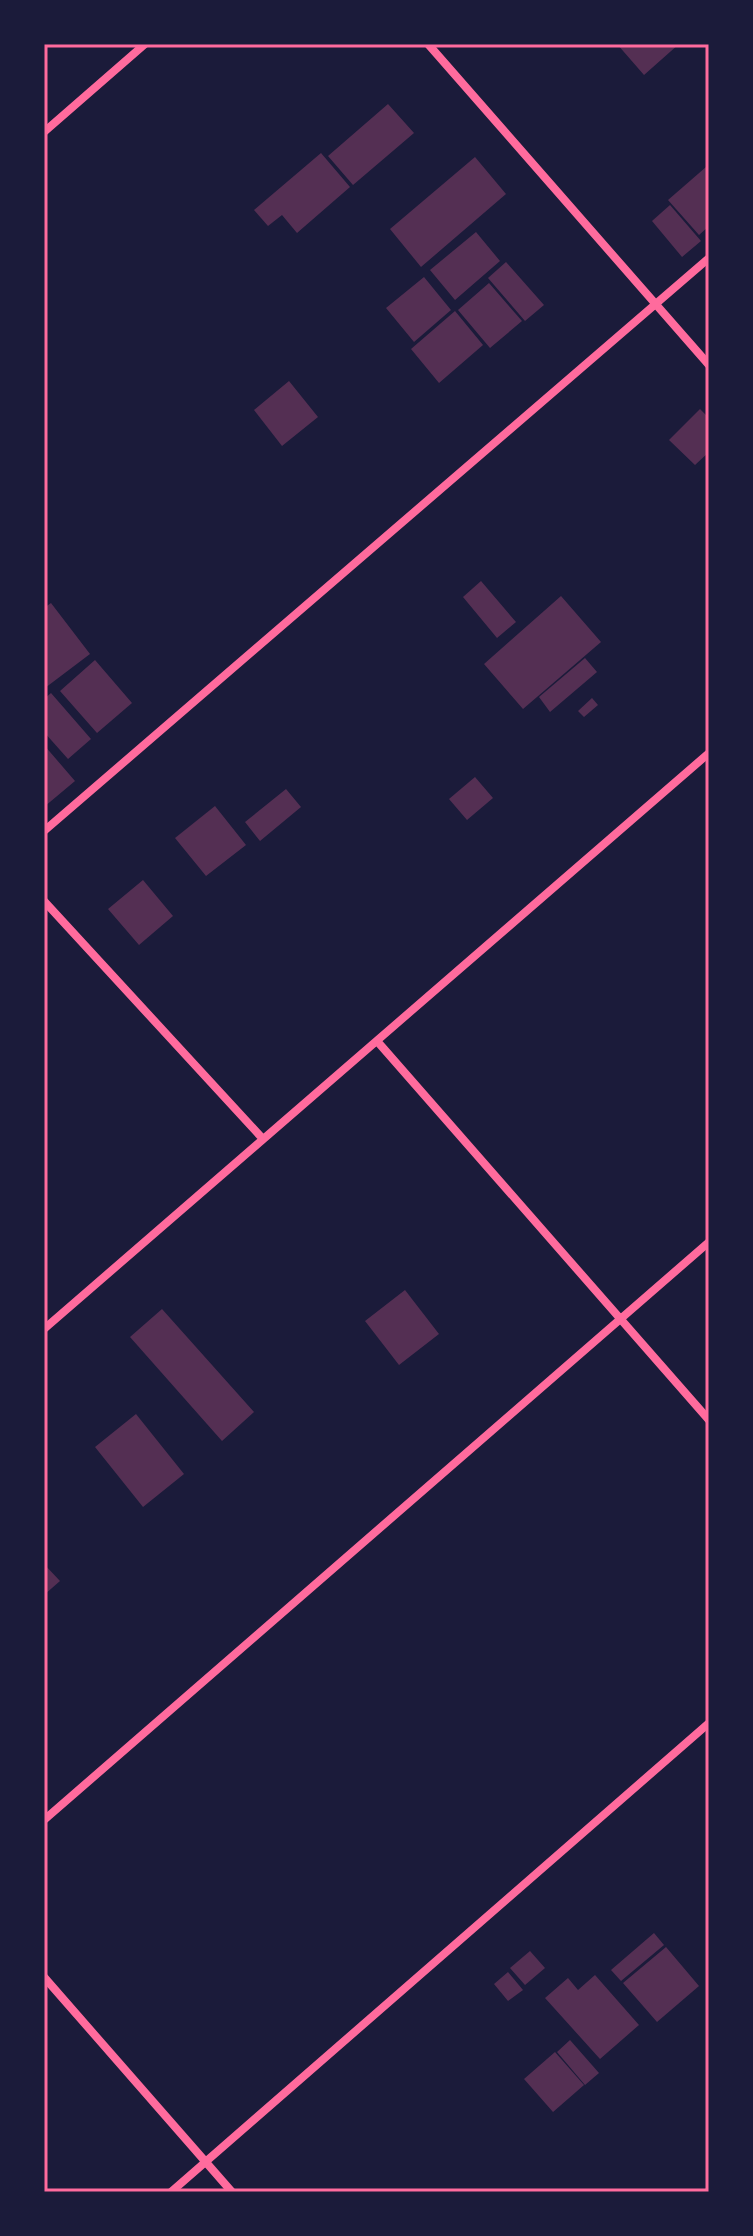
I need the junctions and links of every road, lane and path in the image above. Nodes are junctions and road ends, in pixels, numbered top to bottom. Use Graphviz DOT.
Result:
graph roads {
  1 [pos="145,44"];
  2 [pos="428,44"];
  3 [pos="44,132"];
  4 [pos="709,258"];
  5 [pos="656,305"];
  6 [pos="709,365"];
  7 [pos="709,753"];
  8 [pos="44,831"];
  9 [pos="44,901"];
  10 [pos="377,1041"];
  11 [pos="263,1139"];
  12 [pos="709,1242"];
  13 [pos="620,1319"];
  14 [pos="44,1329"];
  15 [pos="709,1420"];
  16 [pos="709,1723"];
  17 [pos="44,1820"];
  18 [pos="44,1977"];
  19 [pos="205,2162"];
  20 [pos="171,2192"];
  21 [pos="232,2192"];
  1 -- 3 [label="street"];
  2 -- 5 [label="street"];
  4 -- 5 [label="street"];
  5 -- 6 [label="street"];
  5 -- 8 [label="street"];
  7 -- 10 [label="street"];
  9 -- 11 [label="street"];
  10 -- 11 [label="street"];
  10 -- 13 [label="street"];
  11 -- 14 [label="street"];
  12 -- 13 [label="street"];
  13 -- 15 [label="street"];
  13 -- 17 [label="street"];
  16 -- 19 [label="street"];
  18 -- 19 [label="street"];
  19 -- 20 [label="street"];
  19 -- 21 [label="street"];
}
